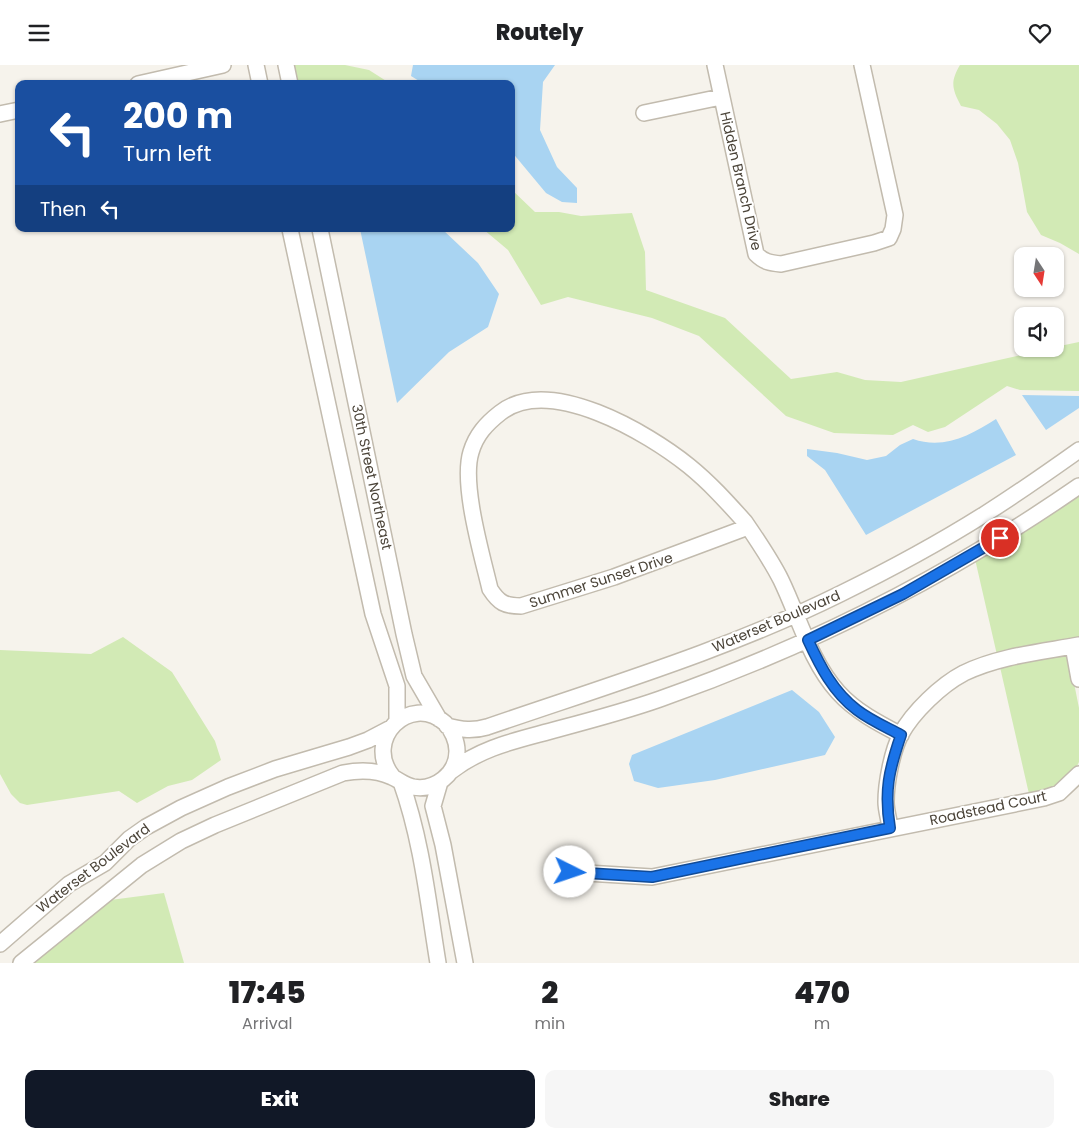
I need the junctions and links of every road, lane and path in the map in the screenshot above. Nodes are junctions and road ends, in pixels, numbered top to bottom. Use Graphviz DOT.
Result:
graph roads {
  1 [pos="223,65"];
  2 [pos="256,65"];
  3 [pos="286,65"];
  4 [pos="715,65"];
  5 [pos="862,65"];
  6 [pos="156,80"];
  7 [pos="259,80"];
  8 [pos="289,80"];
  9 [pos="721,97"];
  10 [pos="15,111"];
  11 [pos="644,113"];
  12 [pos="0,114"];
  13 [pos="291,232"];
  14 [pos="321,232"];
  15 [pos="1079,450"];
  16 [pos="1079,486"];
  17 [pos="748,527"];
  18 [pos="796,614"];
  19 [pos="808,640"];
  20 [pos="1076,645"];
  21 [pos="1079,679"];
  22 [pos="443,722"];
  23 [pos="393,725"];
  24 [pos="901,735"];
  25 [pos="1079,774"];
  26 [pos="445,777"];
  27 [pos="397,780"];
  28 [pos="890,828"];
  29 [pos="570,872"];
  30 [pos="0,944"];
  31 [pos="21,963"];
  32 [pos="438,963"];
  33 [pos="465,963"];
  1 -- 6 [label="street"];
  2 -- 7 [label="street"];
  3 -- 8 [label="street"];
  4 -- 9 [label="street, Hidden Branch Drive"];
  5 -- 9 [label="street, Hidden Branch Drive"];
  9 -- 11 [label="street"];
  10 -- 12 [label="street"];
  13 -- 23 [label="street, 30th Street Northeast"];
  14 -- 22 [label="street, 30th Street Northeast"];
  15 -- 18 [label="street, Waterset Boulevard"];
  16 -- 19 [label="street, Waterset Boulevard"];
  17 -- 17 [label="street, Summer Sunset Drive"];
  17 -- 18 [label="street, Summer Sunset Drive"];
  18 -- 19 [label="street, Summer Sunset Drive"];
  18 -- 22 [label="street, Waterset Boulevard"];
  19 -- 24 [label="street, Summer Sunset Drive"];
  19 -- 26 [label="street, Waterset Boulevard"];
  20 -- 21 [label="street"];
  20 -- 24 [label="street"];
  22 -- 23 [label="street"];
  22 -- 26 [label="street"];
  23 -- 27 [label="street"];
  23 -- 30 [label="street, Waterset Boulevard"];
  24 -- 28 [label="street"];
  25 -- 28 [label="street, Roadstead Court"];
  26 -- 27 [label="street"];
  26 -- 33 [label="street"];
  27 -- 31 [label="street, Waterset Boulevard"];
  27 -- 32 [label="street"];
  28 -- 29 [label="street, Roadstead Court"];
}
